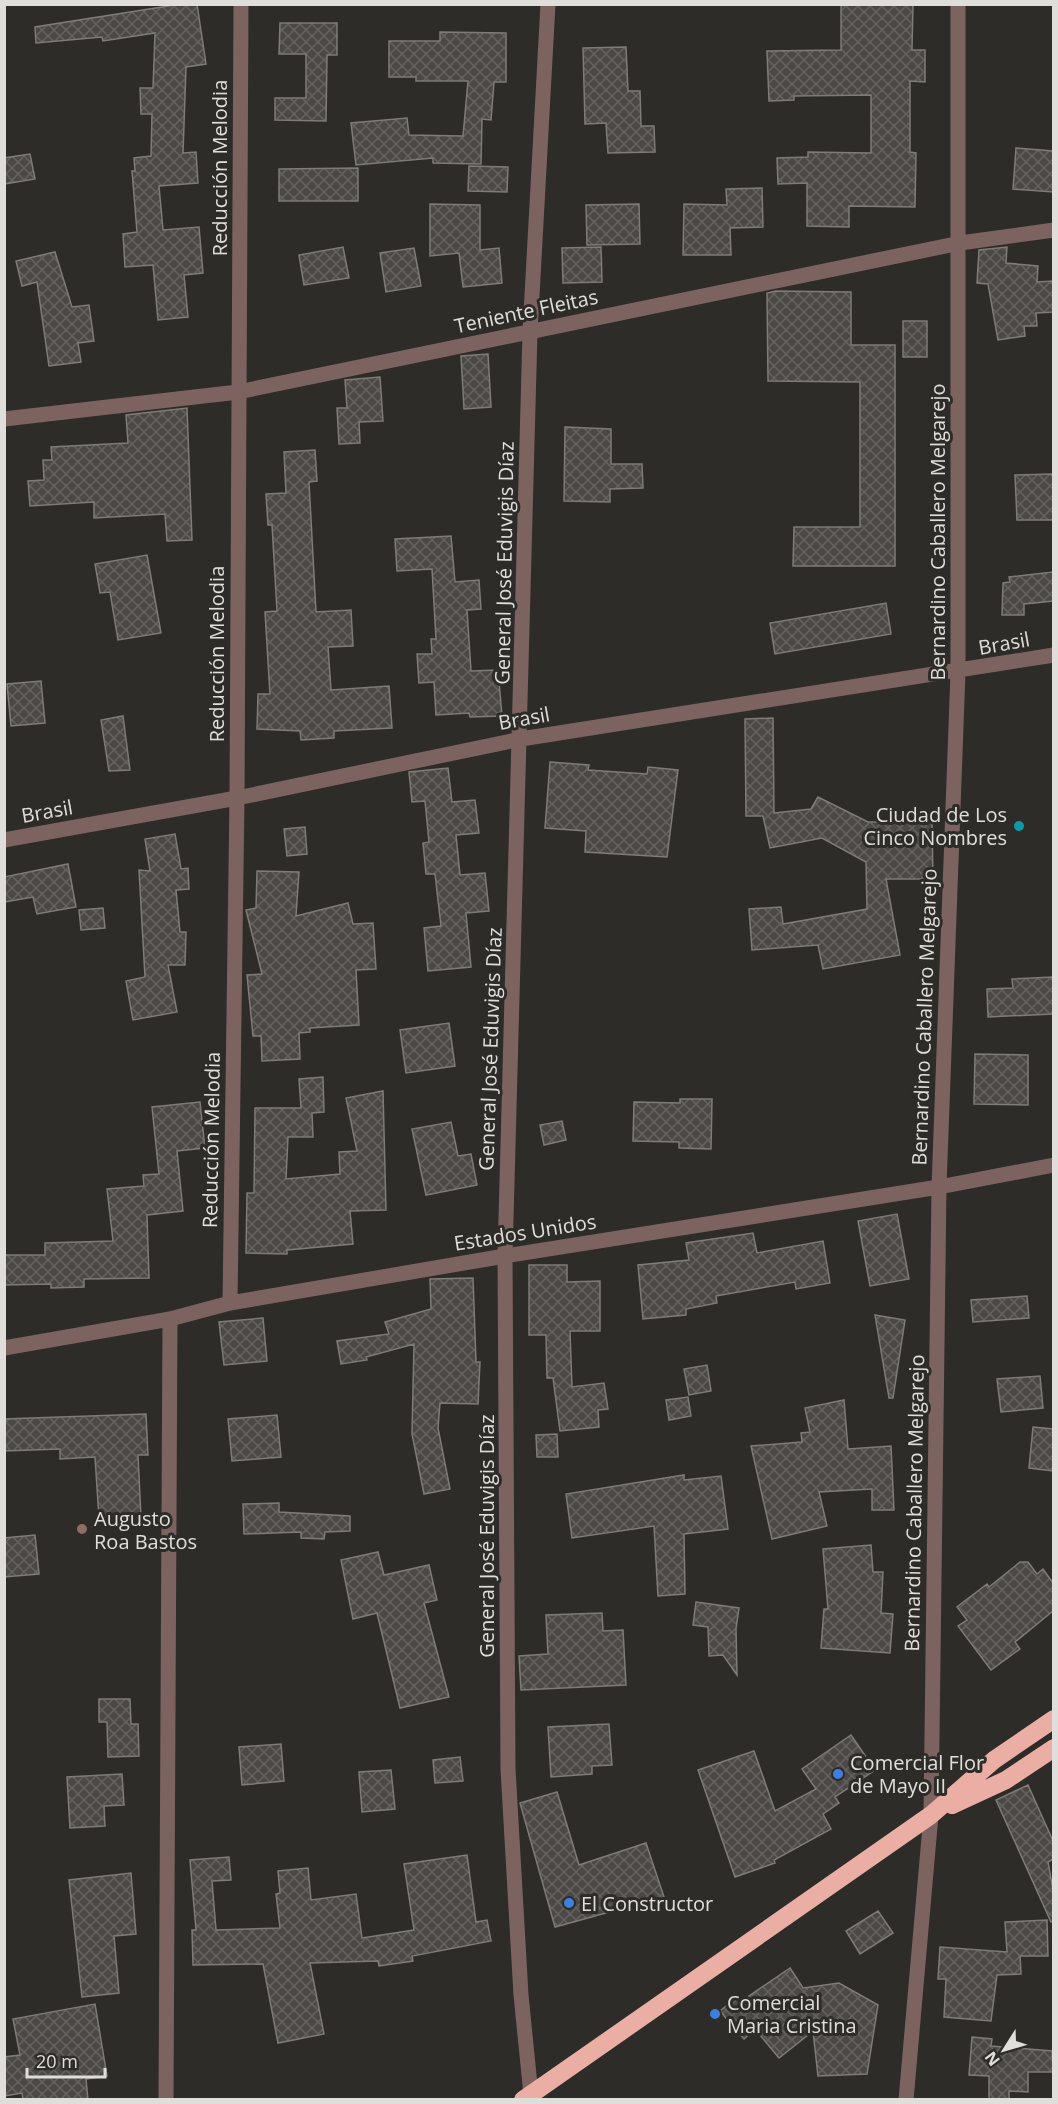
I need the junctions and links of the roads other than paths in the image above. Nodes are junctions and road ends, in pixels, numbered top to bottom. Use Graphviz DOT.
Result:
graph roads {
  1 [pos="241,4"];
  2 [pos="548,4"];
  3 [pos="958,4"];
  4 [pos="1053,230"];
  5 [pos="960,243"];
  6 [pos="530,332"];
  7 [pos="238,392"];
  8 [pos="4,419"];
  9 [pos="1053,655"];
  10 [pos="958,672"];
  11 [pos="521,739"];
  12 [pos="237,798"];
  13 [pos="4,840"];
  14 [pos="1053,1165"];
  15 [pos="939,1187"];
  16 [pos="505,1256"];
  17 [pos="230,1303"];
  18 [pos="170,1319"];
  19 [pos="4,1348"];
  20 [pos="1053,1719"];
  21 [pos="1053,1748"];
  22 [pos="931,1815"];
  23 [pos="527,2097"];
  24 [pos="166,2100"];
  25 [pos="906,2100"];
  1 -- 7 [label="street, Reducción Melodia"];
  2 -- 6 [label="street, General José Eduvigis Díaz"];
  3 -- 5 [label="street, Bernardino Caballero Melgarejo"];
  4 -- 5 [label="street, Teniente Fleitas"];
  5 -- 6 [label="street, Teniente Fleitas"];
  5 -- 10 [label="street, Bernardino Caballero Melgarejo"];
  6 -- 7 [label="street, Teniente Fleitas"];
  6 -- 11 [label="street, General José Eduvigis Díaz"];
  7 -- 8 [label="street, Teniente Fleitas"];
  7 -- 12 [label="street, Reducción Melodia"];
  9 -- 10 [label="street, Brasil"];
  10 -- 11 [label="street, Brasil"];
  10 -- 15 [label="street, Bernardino Caballero Melgarejo"];
  11 -- 12 [label="street, Brasil"];
  11 -- 16 [label="street, General José Eduvigis Díaz"];
  12 -- 13 [label="street, Brasil"];
  12 -- 17 [label="street, Reducción Melodia"];
  14 -- 15 [label="street, Estados Unidos"];
  15 -- 16 [label="street, Estados Unidos"];
  15 -- 22 [label="street, Bernardino Caballero Melgarejo"];
  16 -- 17 [label="street, Estados Unidos"];
  16 -- 23 [label="street, General José Eduvigis Díaz"];
  17 -- 18 [label="street, Estados Unidos"];
  18 -- 19 [label="street, Estados Unidos"];
  18 -- 24 [label="street"];
  20 -- 22 [label="highway"];
  21 -- 22 [label="highway"];
  22 -- 23 [label="highway"];
  22 -- 25 [label="street, Bernardino Caballero Melgarejo"];
}
